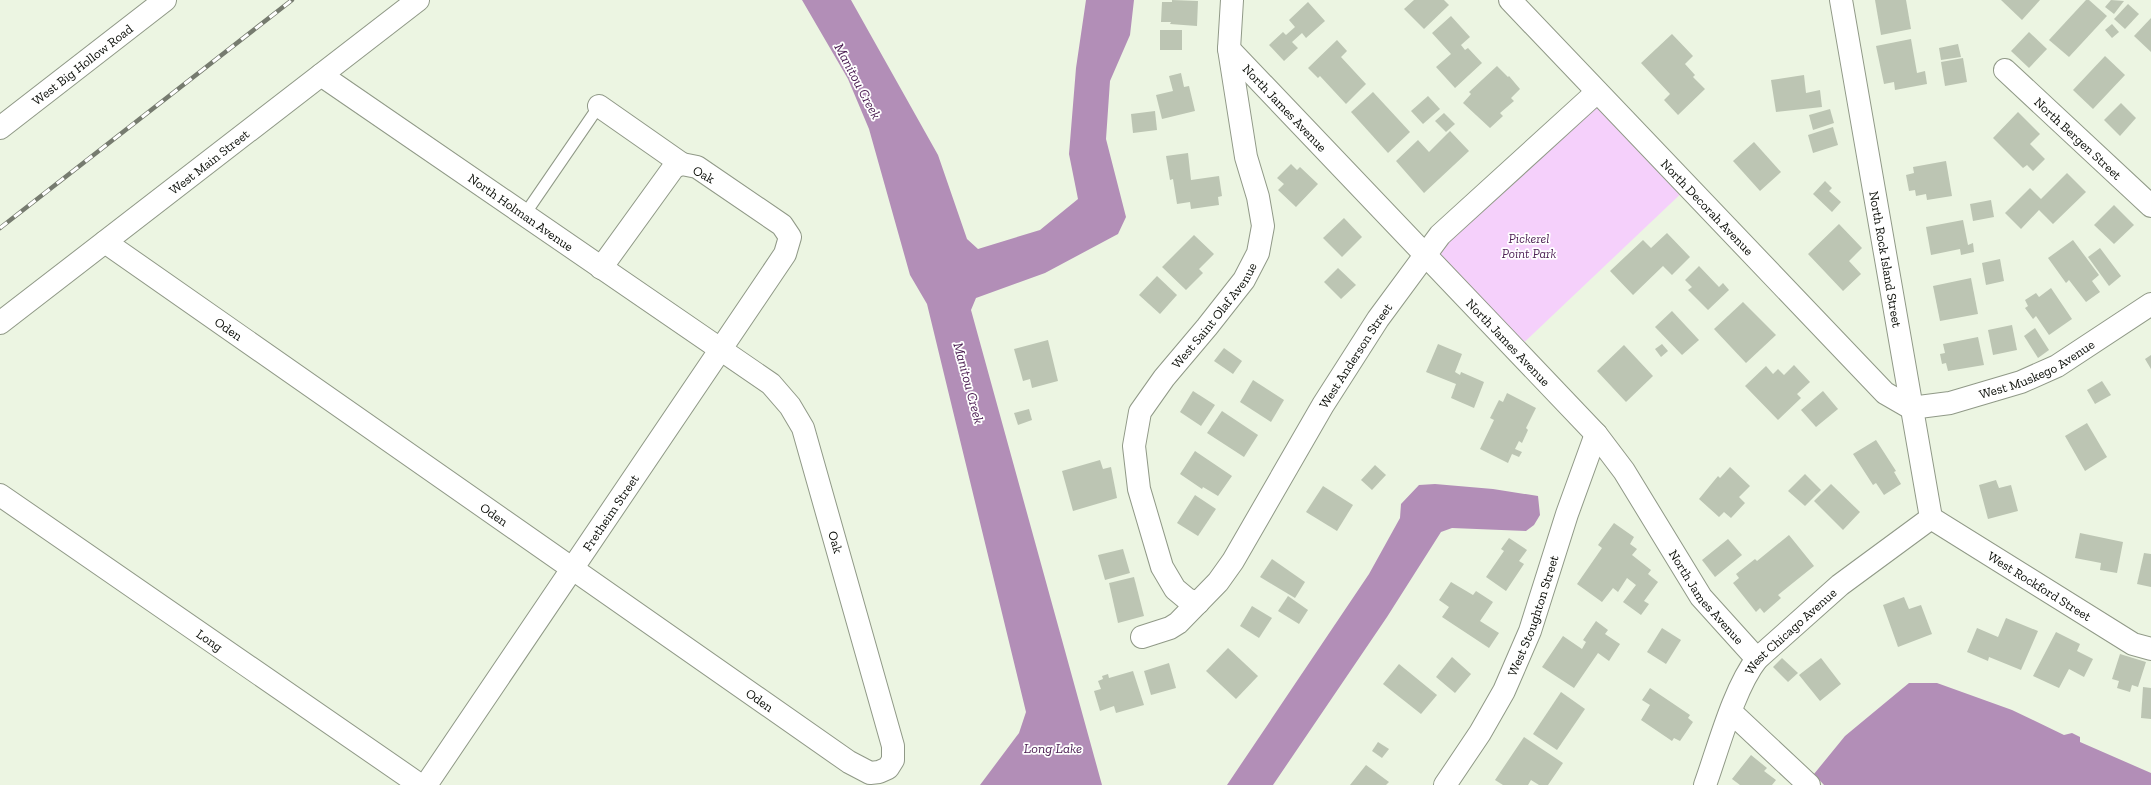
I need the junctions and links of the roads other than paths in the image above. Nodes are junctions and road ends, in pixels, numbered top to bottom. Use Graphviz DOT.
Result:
graph roads {
  1 [pos="165,0"];
  2 [pos="418,0"];
  3 [pos="1232,0"];
  4 [pos="1510,0"];
  5 [pos="1841,0"];
  6 [pos="1229,49"];
  7 [pos="2005,70"];
  8 [pos="321,75"];
  9 [pos="1597,92"];
  10 [pos="599,106"];
  11 [pos="0,128"];
  12 [pos="682,164"];
  13 [pos="2151,206"];
  14 [pos="525,214"];
  15 [pos="790,238"];
  16 [pos="105,242"];
  17 [pos="1425,256"];
  18 [pos="601,268"];
  19 [pos="2151,304"];
  20 [pos="0,323"];
  21 [pos="720,349"];
  22 [pos="1911,408"];
  23 [pos="1596,434"];
  24 [pos="0,495"];
  25 [pos="1931,518"];
  26 [pos="572,568"];
  27 [pos="1198,603"];
  28 [pos="1142,637"];
  29 [pos="2151,649"];
  30 [pos="1757,659"];
  31 [pos="1731,712"];
  32 [pos="888,768"];
  33 [pos="420,785"];
  34 [pos="426,785"];
  35 [pos="1445,785"];
  36 [pos="1705,785"];
  37 [pos="1809,785"];
  1 -- 11 [label="street, West Big Hollow Road"];
  2 -- 8 [label="street, West Main Street"];
  3 -- 6 [label="street, West Saint Olaf Avenue"];
  4 -- 9 [label="street, North Decorah Avenue"];
  5 -- 22 [label="street, North Rock Island Street"];
  6 -- 17 [label="street, North James Avenue"];
  6 -- 27 [label="street, West Saint Olaf Avenue"];
  7 -- 13 [label="street, North Bergen Street"];
  8 -- 14 [label="street, North Holman Avenue"];
  8 -- 16 [label="street, West Main Street"];
  9 -- 17 [label="street, West Anderson Street"];
  9 -- 22 [label="street, North Decorah Avenue"];
  10 -- 12 [label="street"];
  10 -- 14 [label="lane"];
  12 -- 15 [label="street, Oak"];
  12 -- 18 [label="street, Oak"];
  14 -- 18 [label="street, North Holman Avenue"];
  15 -- 21 [label="street, Fretheim Street"];
  16 -- 20 [label="street, West Main Street"];
  16 -- 26 [label="street, Oden"];
  17 -- 23 [label="street, North James Avenue"];
  17 -- 27 [label="street, West Anderson Street"];
  18 -- 21 [label="street, North Holman Avenue"];
  19 -- 22 [label="street, West Muskego Avenue"];
  21 -- 26 [label="street, Fretheim Street"];
  21 -- 32 [label="street, Oak"];
  22 -- 25 [label="street, North Rock Island Street"];
  23 -- 30 [label="street, North James Avenue"];
  23 -- 35 [label="street, West Stoughton Street"];
  24 -- 33 [label="street, Long"];
  25 -- 29 [label="street, West Rockford Street"];
  25 -- 30 [label="street, West Chicago Avenue"];
  26 -- 32 [label="street, Oden"];
  26 -- 34 [label="street, Fretheim Street"];
  27 -- 28 [label="street, West Anderson Street"];
  30 -- 31 [label="street, West Chicago Avenue"];
  31 -- 36 [label="street, West Chicago Avenue"];
  31 -- 37 [label="street"];
}
